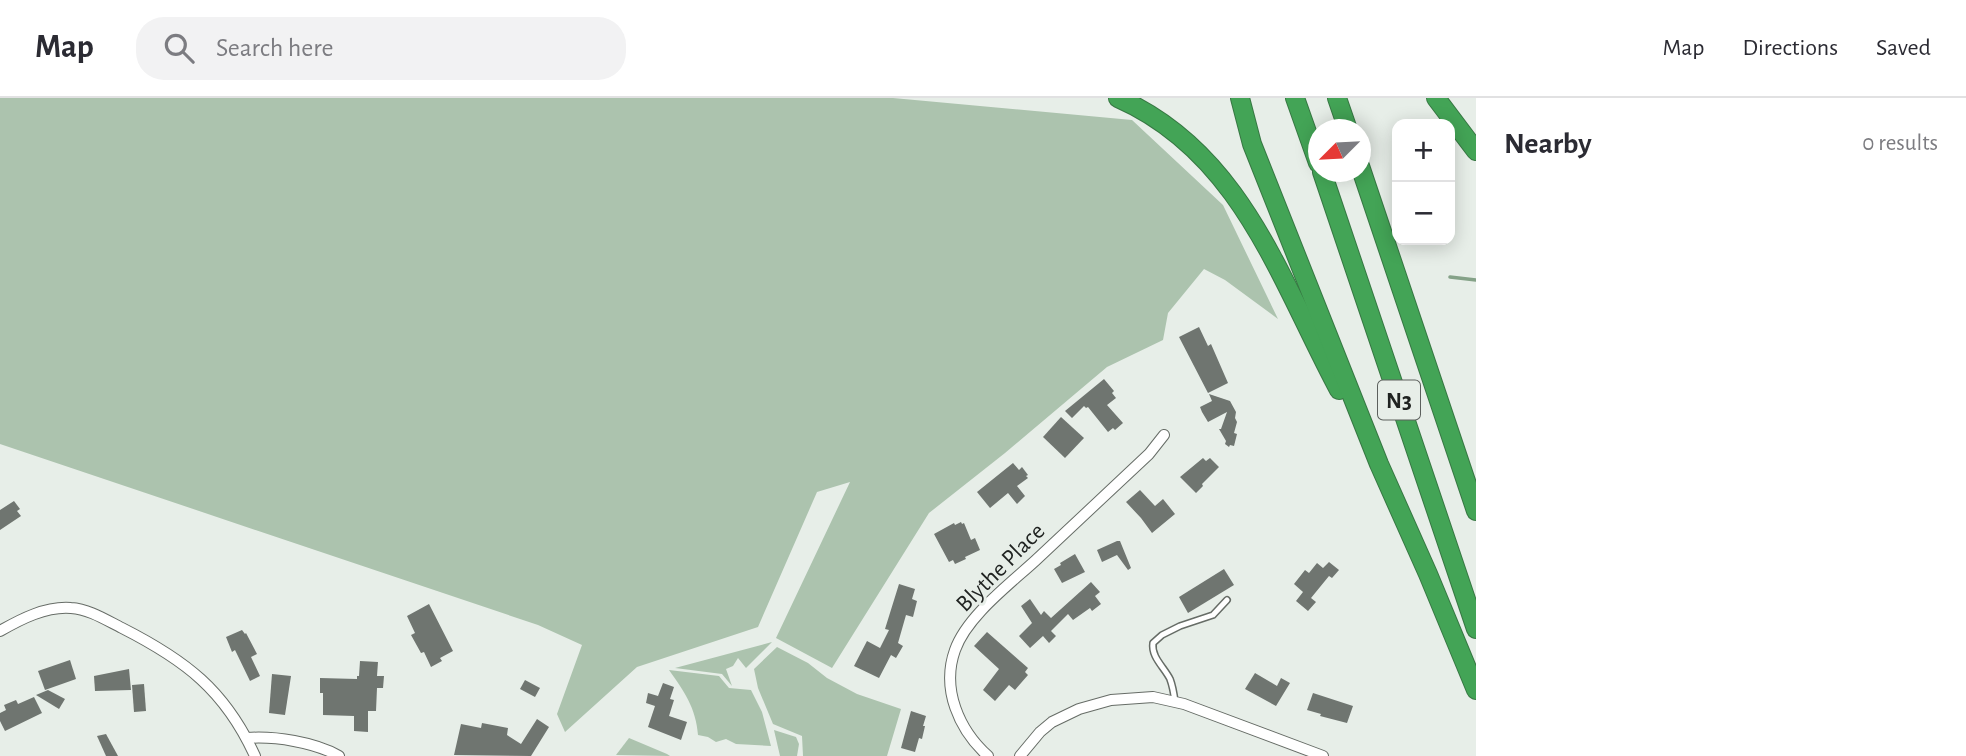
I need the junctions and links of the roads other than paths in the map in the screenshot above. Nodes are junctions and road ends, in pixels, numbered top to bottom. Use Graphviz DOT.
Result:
graph roads {
  1 [pos="1118,98"];
  2 [pos="1295,98"];
  3 [pos="1436,98"];
  4 [pos="1241,99"];
  5 [pos="1337,100"];
  6 [pos="1344,119"];
  7 [pos="1308,135"];
  8 [pos="1476,151"];
  9 [pos="1325,182"];
  10 [pos="1365,182"];
  11 [pos="1164,435"];
  12 [pos="1379,464"];
  13 [pos="1476,510"];
  14 [pos="1227,600"];
  15 [pos="1476,629"];
  16 [pos="0,631"];
  17 [pos="1476,690"];
  18 [pos="1175,702"];
  19 [pos="247,738"];
  20 [pos="256,756"];
  21 [pos="339,756"];
  22 [pos="988,756"];
  23 [pos="1020,756"];
  24 [pos="1324,756"];
  1 -- 12 [label="highway"];
  2 -- 7 [label="highway"];
  3 -- 8 [label="highway"];
  4 -- 12 [label="highway"];
  5 -- 6 [label="highway"];
  9 -- 15 [label="highway, N3"];
  10 -- 13 [label="highway, N3"];
  11 -- 22 [label="street, Blythe Place"];
  12 -- 17 [label="highway"];
  14 -- 18 [label="lane"];
  16 -- 19 [label="street"];
  18 -- 23 [label="street"];
  18 -- 24 [label="street"];
  19 -- 20 [label="street"];
  19 -- 21 [label="street"];
}
